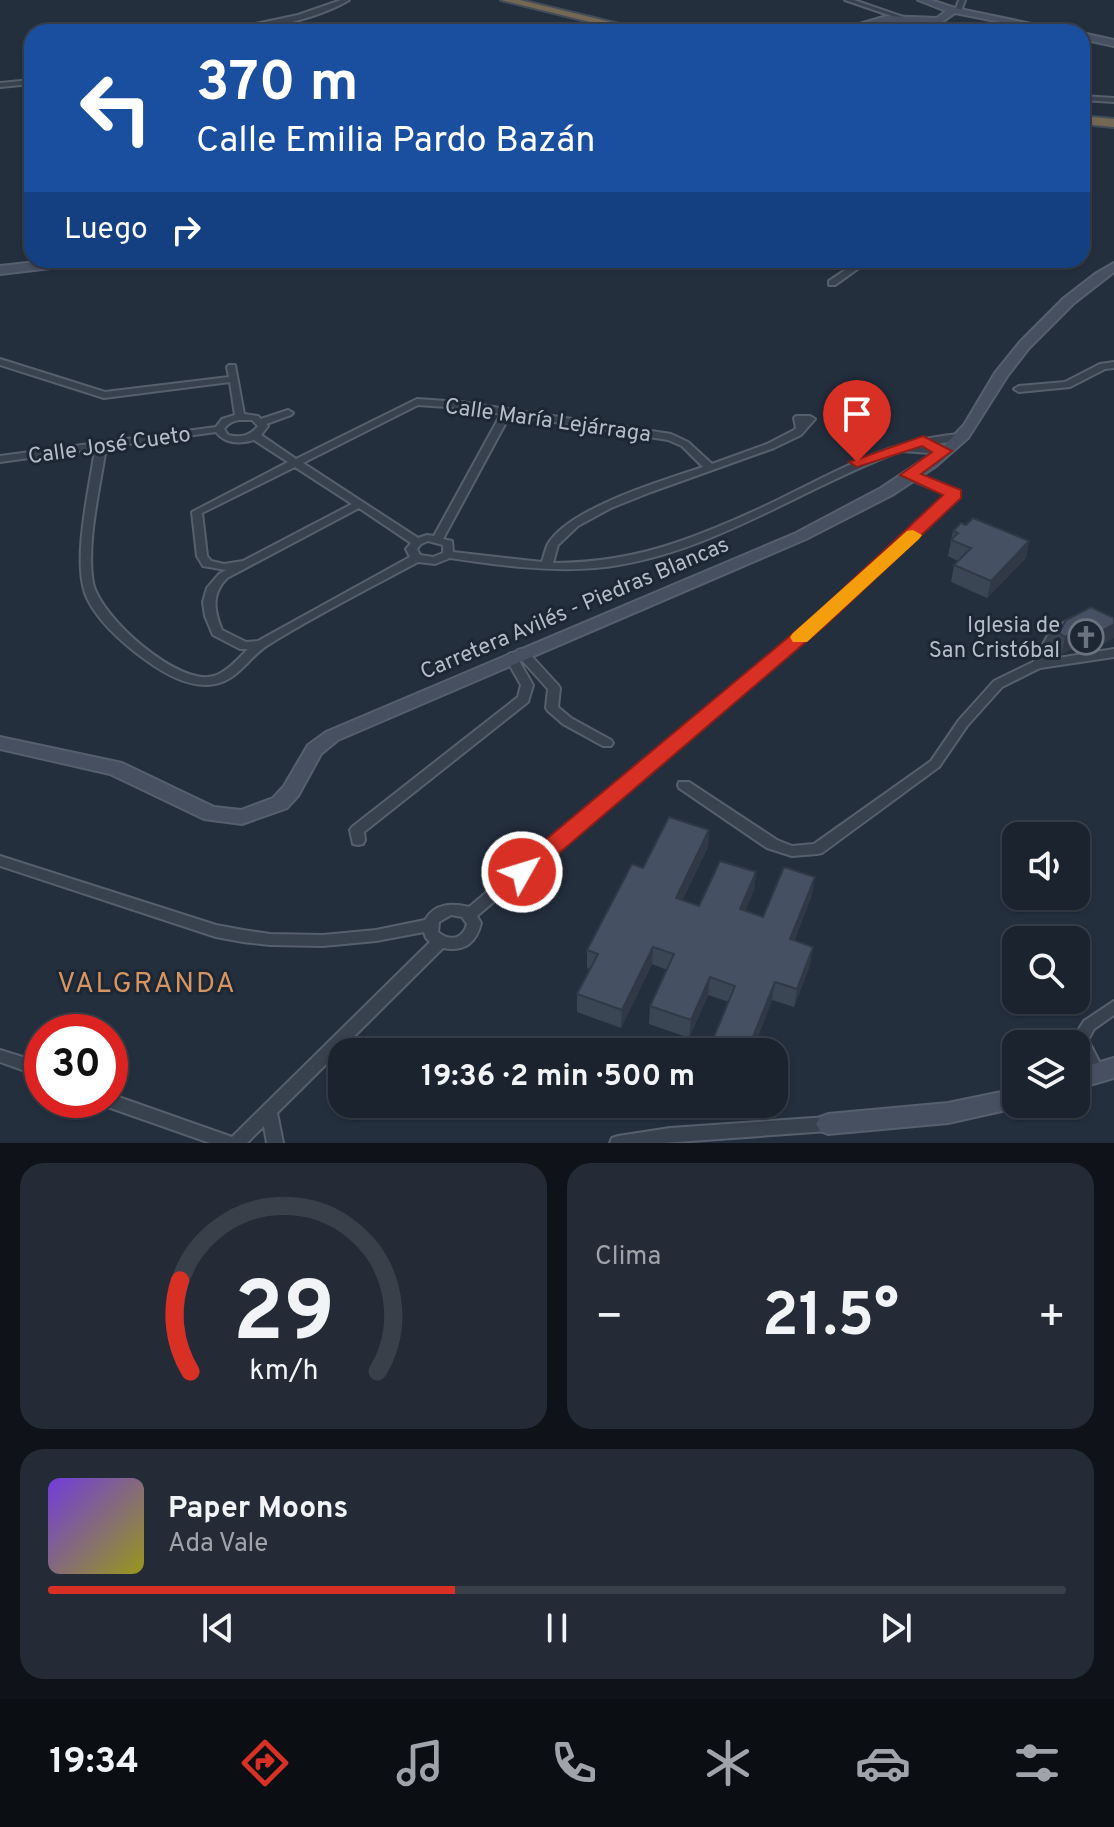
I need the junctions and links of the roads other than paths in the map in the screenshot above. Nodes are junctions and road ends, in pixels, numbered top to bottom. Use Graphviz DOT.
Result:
graph roads {
  1 [pos="346,0"];
  2 [pos="506,0"];
  3 [pos="848,0"];
  4 [pos="922,0"];
  5 [pos="962,0"];
  6 [pos="956,11"];
  7 [pos="915,21"];
  8 [pos="278,24"];
  9 [pos="611,24"];
  10 [pos="868,24"];
  11 [pos="923,24"];
  12 [pos="1023,24"];
  13 [pos="1090,38"];
  14 [pos="1114,43"];
  15 [pos="24,83"];
  16 [pos="0,85"];
  17 [pos="1090,98"];
  18 [pos="1114,100"];
  19 [pos="1090,121"];
  20 [pos="1114,123"];
  21 [pos="24,267"];
  22 [pos="1114,267"];
  23 [pos="854,268"];
  24 [pos="0,270"];
  25 [pos="832,283"];
  26 [pos="0,362"];
  27 [pos="1114,365"];
  28 [pos="232,367"];
  29 [pos="234,379"];
  30 [pos="1019,389"];
  31 [pos="507,412"];
  32 [pos="288,413"];
  33 [pos="240,416"];
  34 [pos="261,422"];
  35 [pos="219,429"];
  36 [pos="801,429"];
  37 [pos="255,436"];
  38 [pos="961,437"];
  39 [pos="916,444"];
  40 [pos="101,445"];
  41 [pos="944,451"];
  42 [pos="0,459"];
  43 [pos="296,463"];
  44 [pos="924,465"];
  45 [pos="708,466"];
  46 [pos="908,475"];
  47 [pos="359,504"];
  48 [pos="438,538"];
  49 [pos="417,542"];
  50 [pos="448,554"];
  51 [pos="416,558"];
  52 [pos="244,564"];
  53 [pos="546,566"];
  54 [pos="1084,617"];
  55 [pos="261,644"];
  56 [pos="1114,653"];
  57 [pos="517,655"];
  58 [pos="1037,665"];
  59 [pos="0,743"];
  60 [pos="607,743"];
  61 [pos="684,785"];
  62 [pos="358,840"];
  63 [pos="0,861"];
  64 [pos="469,915"];
  65 [pos="429,925"];
  66 [pos="440,942"];
  67 [pos="1114,1007"];
  68 [pos="0,1056"];
  69 [pos="24,1064"];
  70 [pos="1096,1073"];
  71 [pos="1002,1102"];
  72 [pos="128,1107"];
  73 [pos="269,1113"];
  74 [pos="828,1124"];
  75 [pos="230,1143"];
  76 [pos="236,1143"];
  77 [pos="275,1143"];
  78 [pos="618,1143"];
  1 -- 8 [label="street"];
  2 -- 9 [label="highway"];
  3 -- 7 [label="street"];
  4 -- 6 [label="street"];
  5 -- 6 [label="street"];
  6 -- 7 [label="street"];
  6 -- 12 [label="street"];
  7 -- 10 [label="street"];
  7 -- 11 [label="street"];
  13 -- 14 [label="street"];
  15 -- 16 [label="street"];
  17 -- 18 [label="street"];
  19 -- 20 [label="highway"];
  21 -- 24 [label="street"];
  22 -- 38 [label="street, Carretera Avilés - Piedras Blancas"];
  23 -- 25 [label="street"];
  26 -- 29 [label="street"];
  27 -- 30 [label="street"];
  28 -- 29 [label="street"];
  29 -- 33 [label="street"];
  31 -- 43 [label="street, Calle María Lejárraga"];
  31 -- 45 [label="street, Calle María Lejárraga"];
  31 -- 48 [label="street"];
  32 -- 34 [label="street"];
  33 -- 34 [label="street"];
  33 -- 35 [label="street, Calle José Cueto"];
  34 -- 37 [label="street"];
  35 -- 37 [label="street, Calle José Cueto"];
  35 -- 40 [label="street, Calle José Cueto"];
  36 -- 45 [label="street"];
  37 -- 43 [label="street"];
  38 -- 39 [label="street"];
  38 -- 41 [label="street, Carretera Avilés - Piedras Blancas"];
  39 -- 41 [label="street"];
  39 -- 44 [label="street"];
  39 -- 53 [label="street"];
  40 -- 42 [label="street, Calle José Cueto"];
  40 -- 55 [label="street"];
  41 -- 44 [label="street, Carretera Avilés - Piedras Blancas"];
  43 -- 47 [label="street"];
  43 -- 52 [label="street, Calle María Lejárraga"];
  44 -- 46 [label="street, Carretera Avilés - Piedras Blancas"];
  45 -- 53 [label="street"];
  46 -- 57 [label="street, Carretera Avilés - Piedras Blancas"];
  46 -- 64 [label="street"];
  47 -- 49 [label="street"];
  47 -- 52 [label="street"];
  48 -- 49 [label="street"];
  48 -- 50 [label="street"];
  49 -- 51 [label="street"];
  50 -- 51 [label="street"];
  50 -- 53 [label="street"];
  51 -- 55 [label="street"];
  52 -- 55 [label="street"];
  54 -- 58 [label="street"];
  56 -- 58 [label="street"];
  57 -- 59 [label="street, Carretera Avilés - Piedras Blancas"];
  57 -- 60 [label="street"];
  57 -- 62 [label="street"];
  58 -- 61 [label="street"];
  63 -- 65 [label="street"];
  64 -- 65 [label="street"];
  64 -- 66 [label="street"];
  65 -- 66 [label="street"];
  66 -- 73 [label="street"];
  67 -- 70 [label="street"];
  68 -- 69 [label="street"];
  71 -- 74 [label="street"];
  72 -- 75 [label="street"];
  73 -- 76 [label="street"];
  73 -- 77 [label="street"];
  74 -- 78 [label="street"];
}
